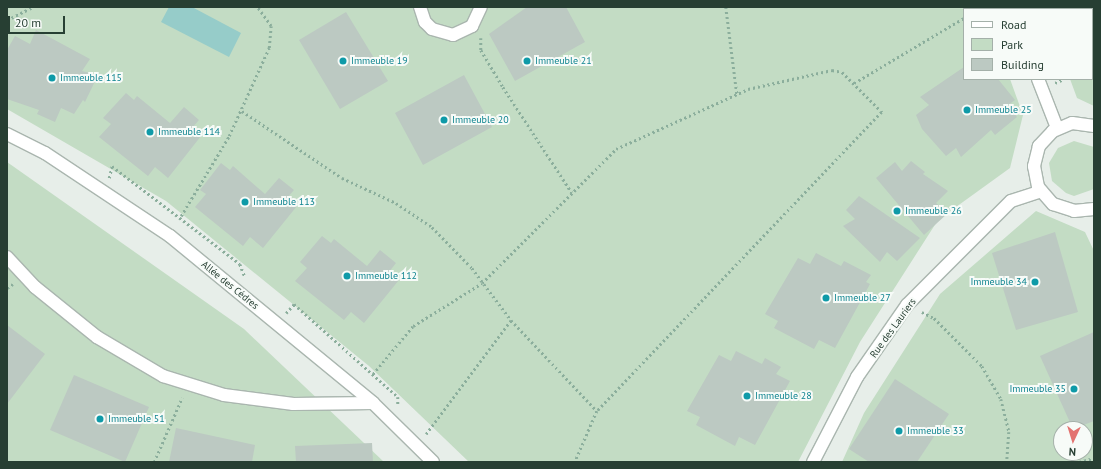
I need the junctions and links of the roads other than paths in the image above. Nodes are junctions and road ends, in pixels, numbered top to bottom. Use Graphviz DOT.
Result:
graph roads {
  1 [pos="420,7"];
  2 [pos="481,7"];
  3 [pos="1038,80"];
  4 [pos="1094,126"];
  5 [pos="1057,128"];
  6 [pos="7,134"];
  7 [pos="1041,191"];
  8 [pos="1093,211"];
  9 [pos="7,256"];
  10 [pos="373,403"];
  11 [pos="433,462"];
  12 [pos="813,462"];
  1 -- 2 [label="street"];
  3 -- 5 [label="street"];
  4 -- 5 [label="street"];
  5 -- 7 [label="street"];
  6 -- 10 [label="street, Allée des Cédres"];
  7 -- 8 [label="street"];
  7 -- 12 [label="street, Rue des Lauriers"];
  9 -- 10 [label="street"];
  10 -- 11 [label="street, Allée des Cédres"];
}
